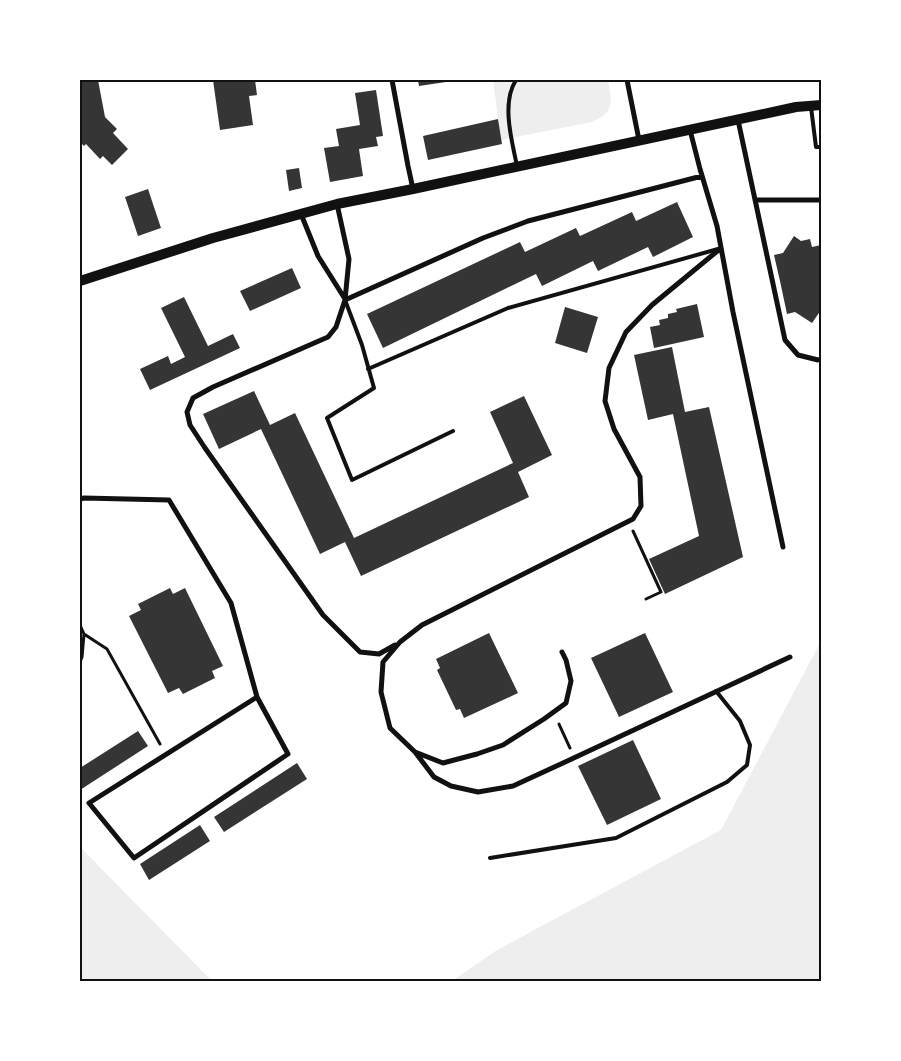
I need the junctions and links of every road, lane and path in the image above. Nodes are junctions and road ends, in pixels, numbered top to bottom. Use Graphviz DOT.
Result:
graph roads {
  1 [pos="392,80"];
  2 [pos="516,80"];
  3 [pos="627,80"];
  4 [pos="816,105"];
  5 [pos="738,120"];
  6 [pos="690,130"];
  7 [pos="639,141"];
  8 [pos="821,148"];
  9 [pos="517,166"];
  10 [pos="702,176"];
  11 [pos="413,189"];
  12 [pos="755,200"];
  13 [pos="821,200"];
  14 [pos="337,204"];
  15 [pos="301,213"];
  16 [pos="721,248"];
  17 [pos="80,281"];
  18 [pos="345,300"];
  19 [pos="821,359"];
  20 [pos="368,369"];
  21 [pos="453,431"];
  22 [pos="80,500"];
  23 [pos="629,522"];
  24 [pos="783,547"];
  25 [pos="646,599"];
  26 [pos="80,625"];
  27 [pos="84,634"];
  28 [pos="400,642"];
  29 [pos="562,652"];
  30 [pos="790,656"];
  31 [pos="80,662"];
  32 [pos="716,691"];
  33 [pos="257,697"];
  34 [pos="553,712"];
  35 [pos="415,752"];
  36 [pos="166,754"];
  37 [pos="574,758"];
  38 [pos="490,858"];
  1 -- 11 [label="street"];
  2 -- 9 [label="lane"];
  3 -- 7 [label="street"];
  4 -- 5 [label="main road"];
  4 -- 8 [label="lane"];
  5 -- 6 [label="main road"];
  5 -- 12 [label="street"];
  6 -- 7 [label="main road"];
  6 -- 10 [label="street"];
  7 -- 9 [label="main road"];
  9 -- 11 [label="main road"];
  10 -- 16 [label="street"];
  10 -- 18 [label="street"];
  11 -- 14 [label="main road"];
  12 -- 13 [label="street"];
  12 -- 19 [label="street"];
  14 -- 15 [label="main road"];
  14 -- 18 [label="street"];
  15 -- 17 [label="main road"];
  15 -- 18 [label="street"];
  16 -- 20 [label="lane"];
  16 -- 23 [label="street"];
  16 -- 24 [label="street"];
  18 -- 20 [label="lane"];
  18 -- 28 [label="street"];
  20 -- 21 [label="lane"];
  22 -- 33 [label="street"];
  23 -- 25 [label="path"];
  23 -- 28 [label="street"];
  26 -- 27 [label="path"];
  27 -- 31 [label="path"];
  27 -- 36 [label="path"];
  28 -- 35 [label="street"];
  29 -- 34 [label="street"];
  30 -- 32 [label="street"];
  32 -- 37 [label="street"];
  32 -- 38 [label="lane"];
  33 -- 36 [label="street"];
  33 -- 36 [label="street"];
  34 -- 35 [label="street"];
  34 -- 37 [label="path"];
  35 -- 37 [label="street"];
}
